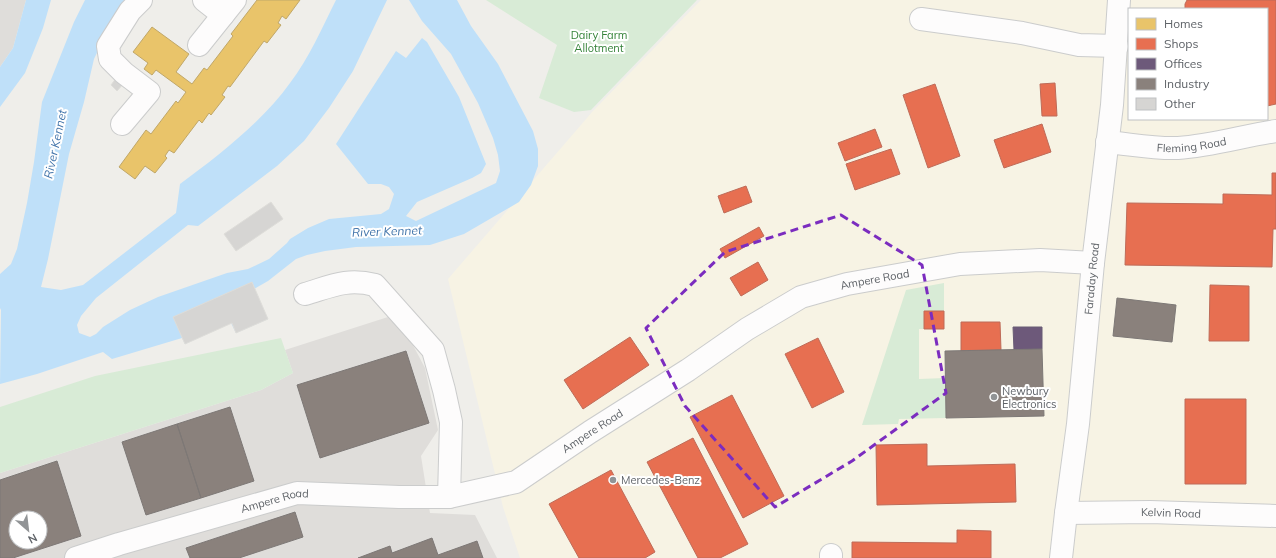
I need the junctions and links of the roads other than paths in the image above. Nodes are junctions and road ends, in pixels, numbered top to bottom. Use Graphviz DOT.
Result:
graph roads {
  1 [pos="141,0"];
  2 [pos="204,0"];
  3 [pos="1119,0"];
  4 [pos="229,8"];
  5 [pos="922,19"];
  6 [pos="199,45"];
  7 [pos="1117,46"];
  8 [pos="122,124"];
  9 [pos="1276,131"];
  10 [pos="1107,142"];
  11 [pos="1092,263"];
  12 [pos="306,294"];
  13 [pos="449,497"];
  14 [pos="1066,513"];
  15 [pos="1276,516"];
  16 [pos="76,558"];
  17 [pos="1061,558"];
  1 -- 8 [label="street"];
  2 -- 4 [label="street"];
  3 -- 7 [label="street, Faraday Road"];
  4 -- 6 [label="street"];
  5 -- 7 [label="street"];
  7 -- 10 [label="street, Faraday Road"];
  9 -- 10 [label="street, Fleming Road"];
  10 -- 11 [label="street, Faraday Road"];
  11 -- 13 [label="street, Ampere Road"];
  11 -- 14 [label="street, Faraday Road"];
  12 -- 13 [label="street"];
  13 -- 16 [label="street, Ampere Road"];
  14 -- 15 [label="street, Kelvin Road"];
  14 -- 17 [label="street, Faraday Road"];
}
